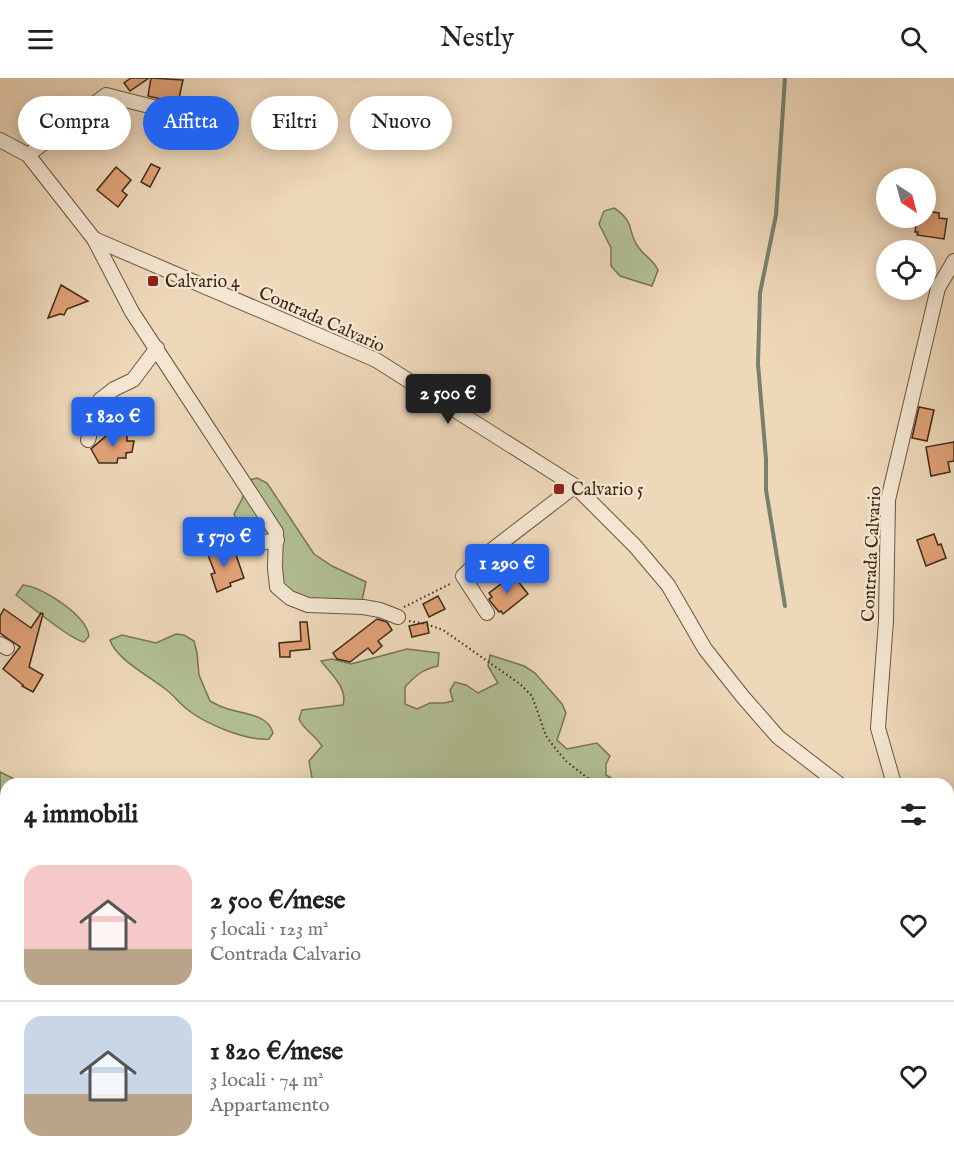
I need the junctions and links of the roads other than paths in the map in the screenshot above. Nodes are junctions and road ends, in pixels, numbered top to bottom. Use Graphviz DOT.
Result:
graph roads {
  1 [pos="143,104"];
  2 [pos="0,141"];
  3 [pos="28,155"];
  4 [pos="94,239"];
  5 [pos="954,261"];
  6 [pos="157,348"];
  7 [pos="88,440"];
  8 [pos="575,486"];
  9 [pos="277,540"];
  10 [pos="239,547"];
  11 [pos="487,613"];
  12 [pos="398,617"];
  13 [pos="831,778"];
  14 [pos="892,778"];
  1 -- 3 [label="street"];
  2 -- 3 [label="street, Contrada Calvario"];
  3 -- 4 [label="street, Contrada Calvario"];
  4 -- 6 [label="street"];
  4 -- 8 [label="street, Contrada Calvario"];
  5 -- 14 [label="street, Contrada Calvario"];
  6 -- 7 [label="street"];
  6 -- 9 [label="street"];
  8 -- 11 [label="street"];
  8 -- 13 [label="street, Contrada Calvario"];
  9 -- 10 [label="street"];
  9 -- 12 [label="street"];
}
